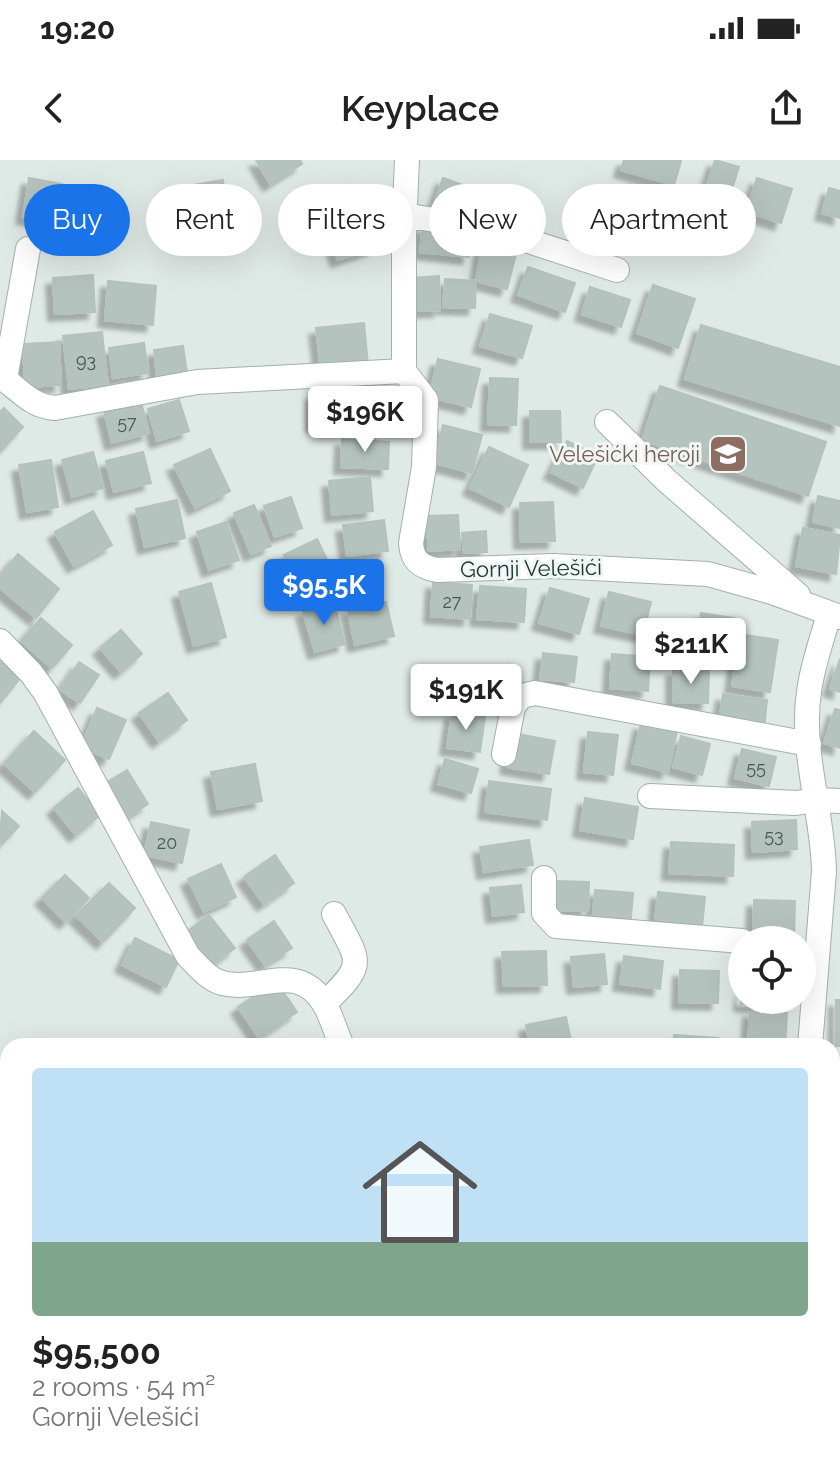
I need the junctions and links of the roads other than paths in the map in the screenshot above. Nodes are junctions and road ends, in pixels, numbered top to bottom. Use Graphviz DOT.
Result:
graph roads {
  1 [pos="407,160"];
  2 [pos="406,184"];
  3 [pos="413,216"];
  4 [pos="27,256"];
  5 [pos="404,256"];
  6 [pos="617,270"];
  7 [pos="404,371"];
  8 [pos="2,377"];
  9 [pos="607,422"];
  10 [pos="828,613"];
  11 [pos="0,641"];
  12 [pos="809,744"];
  13 [pos="504,754"];
  14 [pos="650,796"];
  15 [pos="828,800"];
  16 [pos="544,878"];
  17 [pos="334,914"];
  18 [pos="813,926"];
  19 [pos="728,940"];
  20 [pos="324,1004"];
  21 [pos="810,1014"];
  22 [pos="339,1038"];
  23 [pos="810,1038"];
  1 -- 2 [label="street"];
  3 -- 6 [label="street"];
  4 -- 8 [label="street"];
  5 -- 7 [label="street"];
  7 -- 8 [label="street"];
  7 -- 10 [label="street, Gornji Velešići"];
  9 -- 10 [label="street"];
  10 -- 12 [label="street"];
  11 -- 20 [label="street"];
  12 -- 13 [label="street"];
  12 -- 15 [label="street"];
  14 -- 15 [label="street"];
  15 -- 18 [label="street"];
  16 -- 19 [label="street"];
  17 -- 20 [label="street"];
  20 -- 22 [label="street"];
  21 -- 23 [label="street"];
}
